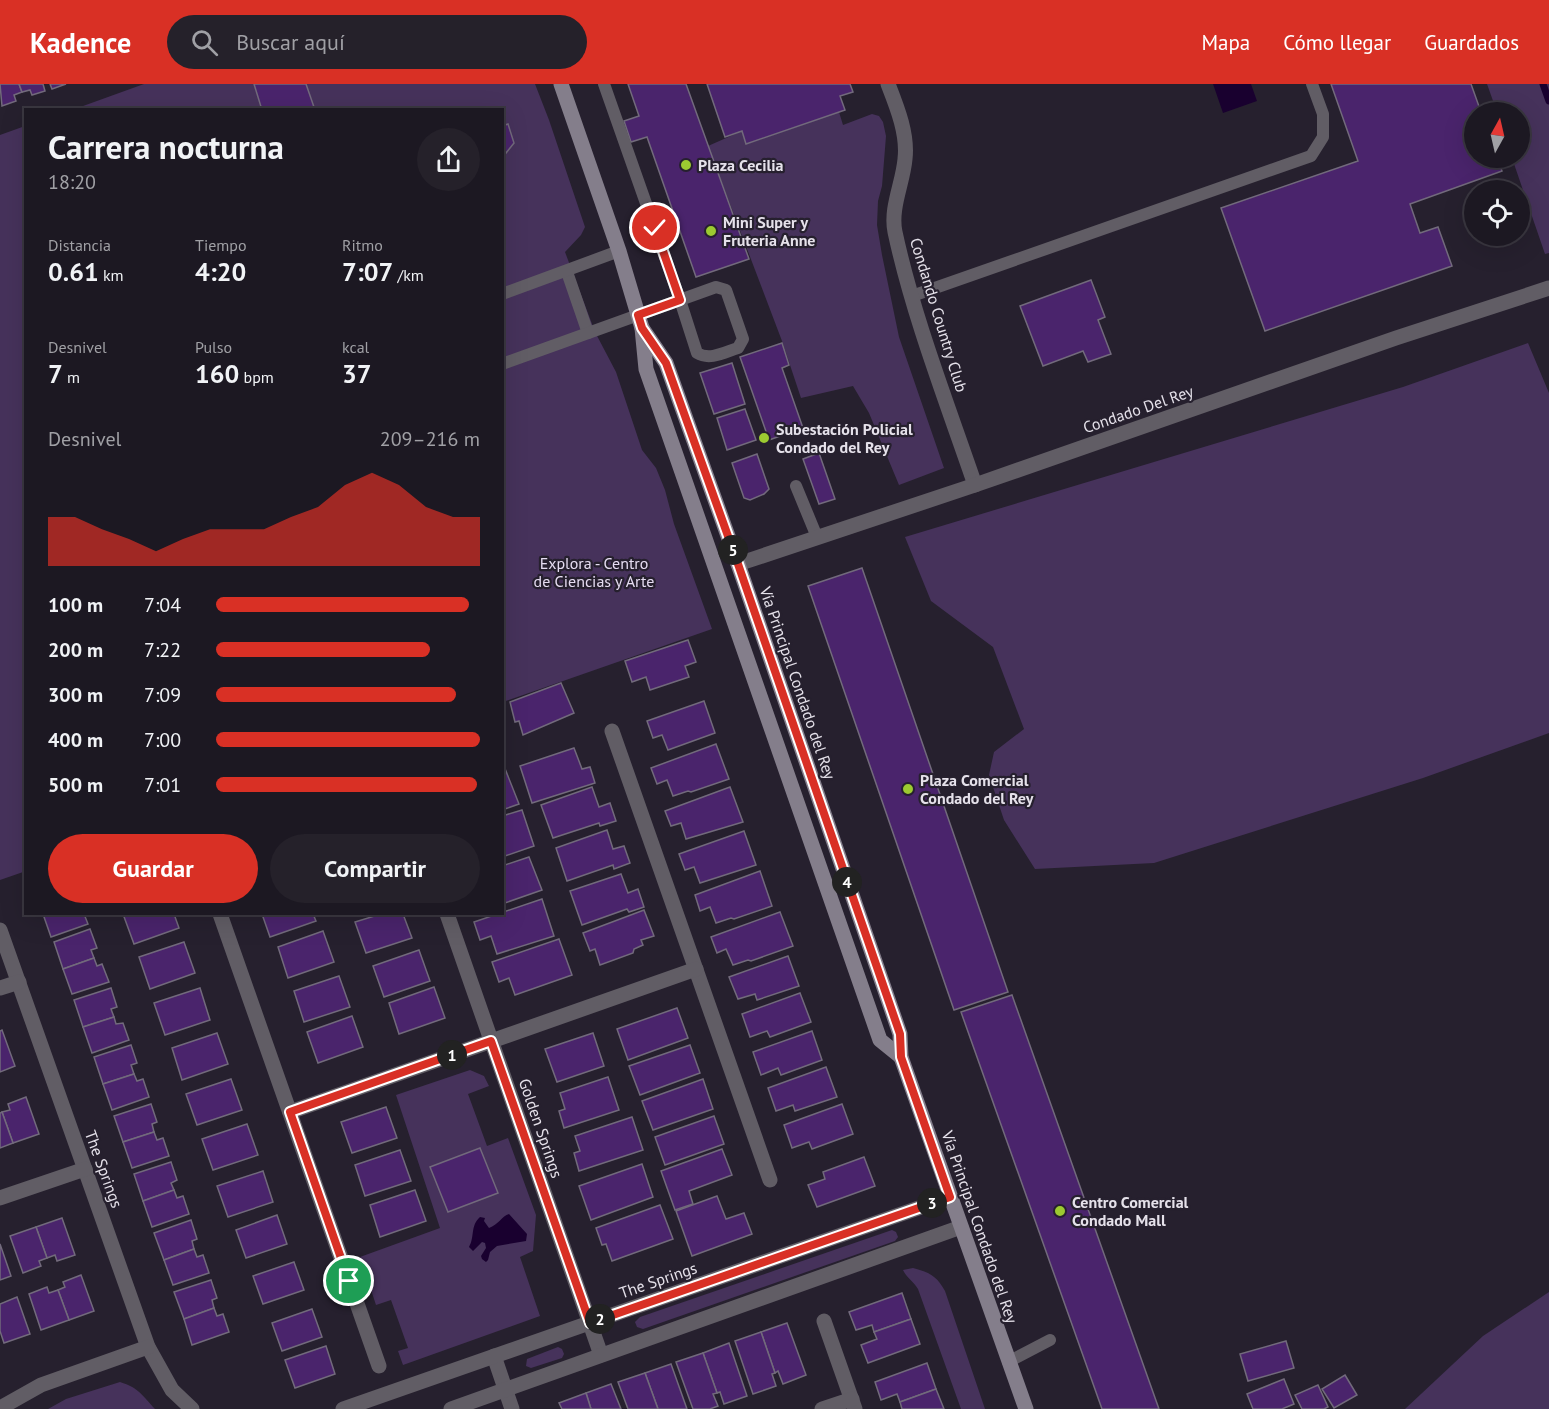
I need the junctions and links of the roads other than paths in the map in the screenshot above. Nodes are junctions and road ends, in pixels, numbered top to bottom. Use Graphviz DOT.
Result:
graph roads {
  1 [pos="561,84"];
  2 [pos="604,84"];
  3 [pos="888,84"];
  4 [pos="1312,84"];
  5 [pos="619,251"];
  6 [pos="567,272"];
  7 [pos="1549,288"];
  8 [pos="504,293"];
  9 [pos="912,296"];
  10 [pos="680,300"];
  11 [pos="640,321"];
  12 [pos="588,333"];
  13 [pos="504,363"];
  14 [pos="975,485"];
  15 [pos="796,486"];
  16 [pos="817,537"];
  17 [pos="709,551"];
  18 [pos="738,564"];
  19 [pos="722,589"];
  20 [pos="612,731"];
  21 [pos="220,915"];
  22 [pos="447,915"];
  23 [pos="0,930"];
  24 [pos="696,969"];
  25 [pos="19,982"];
  26 [pos="0,988"];
  27 [pos="491,1041"];
  28 [pos="901,1057"];
  29 [pos="290,1112"];
  30 [pos="85,1169"];
  31 [pos="770,1180"];
  32 [pos="950,1197"];
  33 [pos="0,1198"];
  34 [pos="961,1227"];
  35 [pos="824,1322"];
  36 [pos="590,1323"];
  37 [pos="1050,1340"];
  38 [pos="148,1347"];
  39 [pos="601,1355"];
  40 [pos="494,1356"];
  41 [pos="1008,1362"];
  42 [pos="379,1366"];
  43 [pos="505,1389"];
  44 [pos="854,1404"];
  45 [pos="0,1408"];
  46 [pos="192,1409"];
  47 [pos="343,1409"];
  48 [pos="451,1409"];
  49 [pos="512,1409"];
  50 [pos="822,1409"];
  51 [pos="1026,1409"];
  1 -- 5 [label="street, Vía Principal Condado del Rey"];
  2 -- 10 [label="lane"];
  3 -- 9 [label="street, Condando Country Club"];
  4 -- 9 [label="lane"];
  5 -- 6 [label="lane"];
  5 -- 11 [label="street, Vía Principal Condado del Rey"];
  6 -- 8 [label="lane"];
  6 -- 12 [label="lane"];
  7 -- 14 [label="street, Condado Del Rey"];
  9 -- 14 [label="street, Condando Country Club"];
  10 -- 10 [label="lane"];
  10 -- 11 [label="lane"];
  11 -- 12 [label="lane"];
  11 -- 17 [label="street, Vía Principal Condado del Rey"];
  11 -- 18 [label="street, Vía Principal Condado del Rey"];
  12 -- 13 [label="lane"];
  14 -- 16 [label="street, Condado Del Rey"];
  15 -- 16 [label="lane"];
  16 -- 18 [label="street, Condado Del Rey"];
  17 -- 18 [label="street"];
  17 -- 19 [label="street, Vía Principal Condado del Rey"];
  18 -- 19 [label="street"];
  18 -- 28 [label="street, Vía Principal Condado del Rey"];
  19 -- 28 [label="street, Vía Principal Condado del Rey"];
  20 -- 24 [label="street"];
  21 -- 29 [label="street"];
  22 -- 27 [label="street, Golden Springs"];
  23 -- 25 [label="street, The Springs"];
  24 -- 27 [label="street"];
  24 -- 31 [label="street"];
  25 -- 26 [label="street"];
  25 -- 30 [label="street, The Springs"];
  27 -- 29 [label="street"];
  27 -- 36 [label="street, Golden Springs"];
  28 -- 32 [label="street, Vía Principal Condado del Rey"];
  29 -- 42 [label="street"];
  30 -- 33 [label="street"];
  30 -- 38 [label="street, The Springs"];
  32 -- 34 [label="street, Vía Principal Condado del Rey"];
  32 -- 36 [label="street, The Springs"];
  34 -- 39 [label="street"];
  34 -- 41 [label="street, Vía Principal Condado del Rey"];
  35 -- 44 [label="street"];
  36 -- 39 [label="street, Golden Springs"];
  36 -- 40 [label="street, The Springs"];
  37 -- 41 [label="lane"];
  38 -- 45 [label="street"];
  38 -- 46 [label="street, The Springs"];
  39 -- 43 [label="street"];
  40 -- 43 [label="street"];
  40 -- 47 [label="street, The Springs"];
  41 -- 51 [label="street, Vía Principal Condado del Rey"];
  43 -- 48 [label="street"];
  43 -- 49 [label="street"];
  44 -- 50 [label="street"];
}
